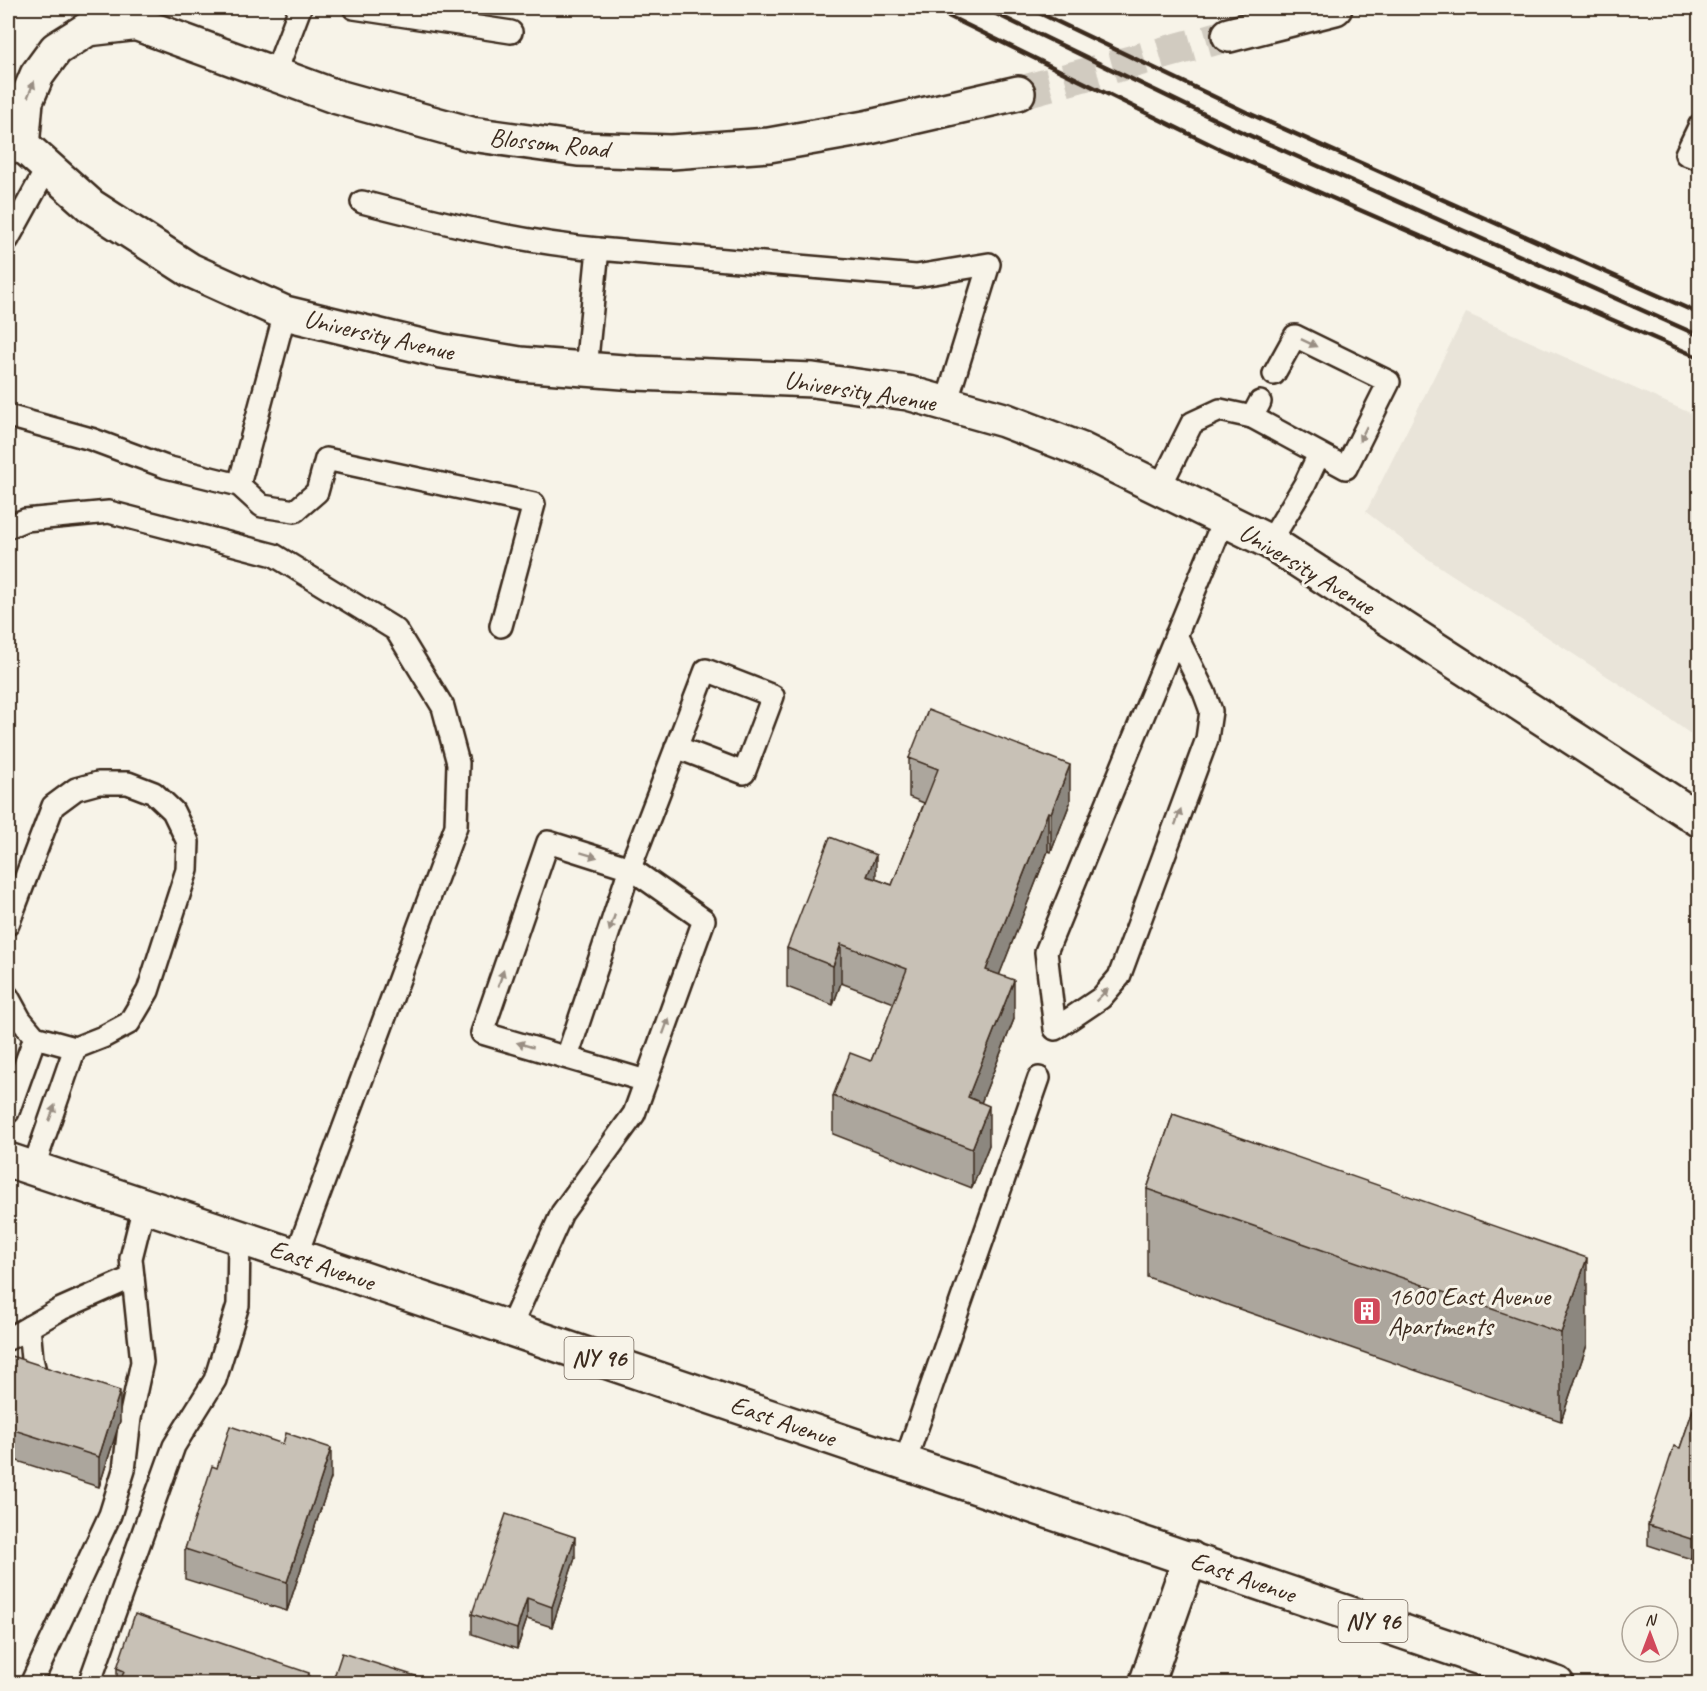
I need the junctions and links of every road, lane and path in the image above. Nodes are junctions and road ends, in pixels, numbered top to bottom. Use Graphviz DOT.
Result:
graph roads {
  1 [pos="300,8"];
  2 [pos="354,8"];
  3 [pos="1335,8"];
  4 [pos="94,13"];
  5 [pos="511,32"];
  6 [pos="1229,35"];
  7 [pos="274,74"];
  8 [pos="1018,93"];
  9 [pos="1700,125"];
  10 [pos="15,139"];
  11 [pos="1700,159"];
  12 [pos="46,168"];
  13 [pos="362,202"];
  14 [pos="8,239"];
  15 [pos="598,249"];
  16 [pos="285,313"];
  17 [pos="586,369"];
  18 [pos="1274,374"];
  19 [pos="946,404"];
  20 [pos="8,416"];
  21 [pos="1319,454"];
  22 [pos="239,485"];
  23 [pos="1160,487"];
  24 [pos="1224,519"];
  25 [pos="8,527"];
  26 [pos="1270,542"];
  27 [pos="501,626"];
  28 [pos="1176,635"];
  29 [pos="676,747"];
  30 [pos="1700,820"];
  31 [pos="630,868"];
  32 [pos="8,924"];
  33 [pos="8,997"];
  34 [pos="35,1037"];
  35 [pos="75,1048"];
  36 [pos="567,1057"];
  37 [pos="1040,1078"];
  38 [pos="646,1081"];
  39 [pos="8,1112"];
  40 [pos="20,1164"];
  41 [pos="144,1206"];
  42 [pos="239,1237"];
  43 [pos="296,1256"];
  44 [pos="133,1277"];
  45 [pos="30,1327"];
  46 [pos="510,1328"];
  47 [pos="8,1339"];
  48 [pos="134,1394"];
  49 [pos="67,1399"];
  50 [pos="114,1401"];
  51 [pos="905,1462"];
  52 [pos="1190,1558"];
  53 [pos="31,1683"];
  54 [pos="89,1683"];
  55 [pos="1146,1683"];
  56 [pos="1557,1683"];
  1 -- 7 [label="lane"];
  2 -- 5 [label="lane"];
  3 -- 6 [label="main road"];
  4 -- 7 [label="main road, Blossom Road"];
  10 -- 4 [label="main road, one-way"];
  7 -- 8 [label="main road, Blossom Road"];
  9 -- 11 [label="lane"];
  10 -- 12 [label="main road, University Avenue"];
  12 -- 14 [label="lane"];
  12 -- 16 [label="main road, University Avenue"];
  13 -- 15 [label="lane"];
  15 -- 17 [label="lane"];
  15 -- 19 [label="lane"];
  16 -- 17 [label="main road, University Avenue"];
  16 -- 22 [label="lane"];
  17 -- 19 [label="main road, University Avenue"];
  18 -- 21 [label="lane, one-way"];
  19 -- 23 [label="main road, University Avenue"];
  20 -- 22 [label="lane"];
  21 -- 23 [label="lane"];
  21 -- 26 [label="lane"];
  22 -- 27 [label="lane"];
  23 -- 24 [label="main road, University Avenue"];
  24 -- 26 [label="main road, University Avenue"];
  24 -- 28 [label="lane"];
  25 -- 43 [label="lane"];
  26 -- 30 [label="main road, University Avenue"];
  28 -- 28 [label="lane, one-way"];
  29 -- 29 [label="lane"];
  29 -- 31 [label="lane"];
  31 -- 36 [label="lane, one-way"];
  36 -- 31 [label="lane, one-way"];
  38 -- 31 [label="lane, one-way"];
  32 -- 35 [label="lane"];
  33 -- 34 [label="lane"];
  34 -- 35 [label="lane"];
  34 -- 39 [label="lane"];
  40 -- 35 [label="lane, one-way"];
  36 -- 38 [label="lane"];
  37 -- 51 [label="lane"];
  38 -- 46 [label="lane"];
  40 -- 41 [label="main road, East Avenue / NY 96"];
  41 -- 42 [label="main road, East Avenue / NY 96"];
  41 -- 44 [label="lane"];
  42 -- 43 [label="main road, East Avenue / NY 96"];
  42 -- 54 [label="lane"];
  43 -- 46 [label="main road, East Avenue / NY 96"];
  44 -- 45 [label="lane"];
  44 -- 48 [label="lane"];
  45 -- 47 [label="lane"];
  45 -- 49 [label="lane"];
  46 -- 51 [label="main road, East Avenue / NY 96"];
  48 -- 50 [label="lane"];
  48 -- 53 [label="lane"];
  51 -- 52 [label="main road, East Avenue / NY 96"];
  52 -- 55 [label="main road"];
  52 -- 56 [label="main road, East Avenue / NY 96"];
}
